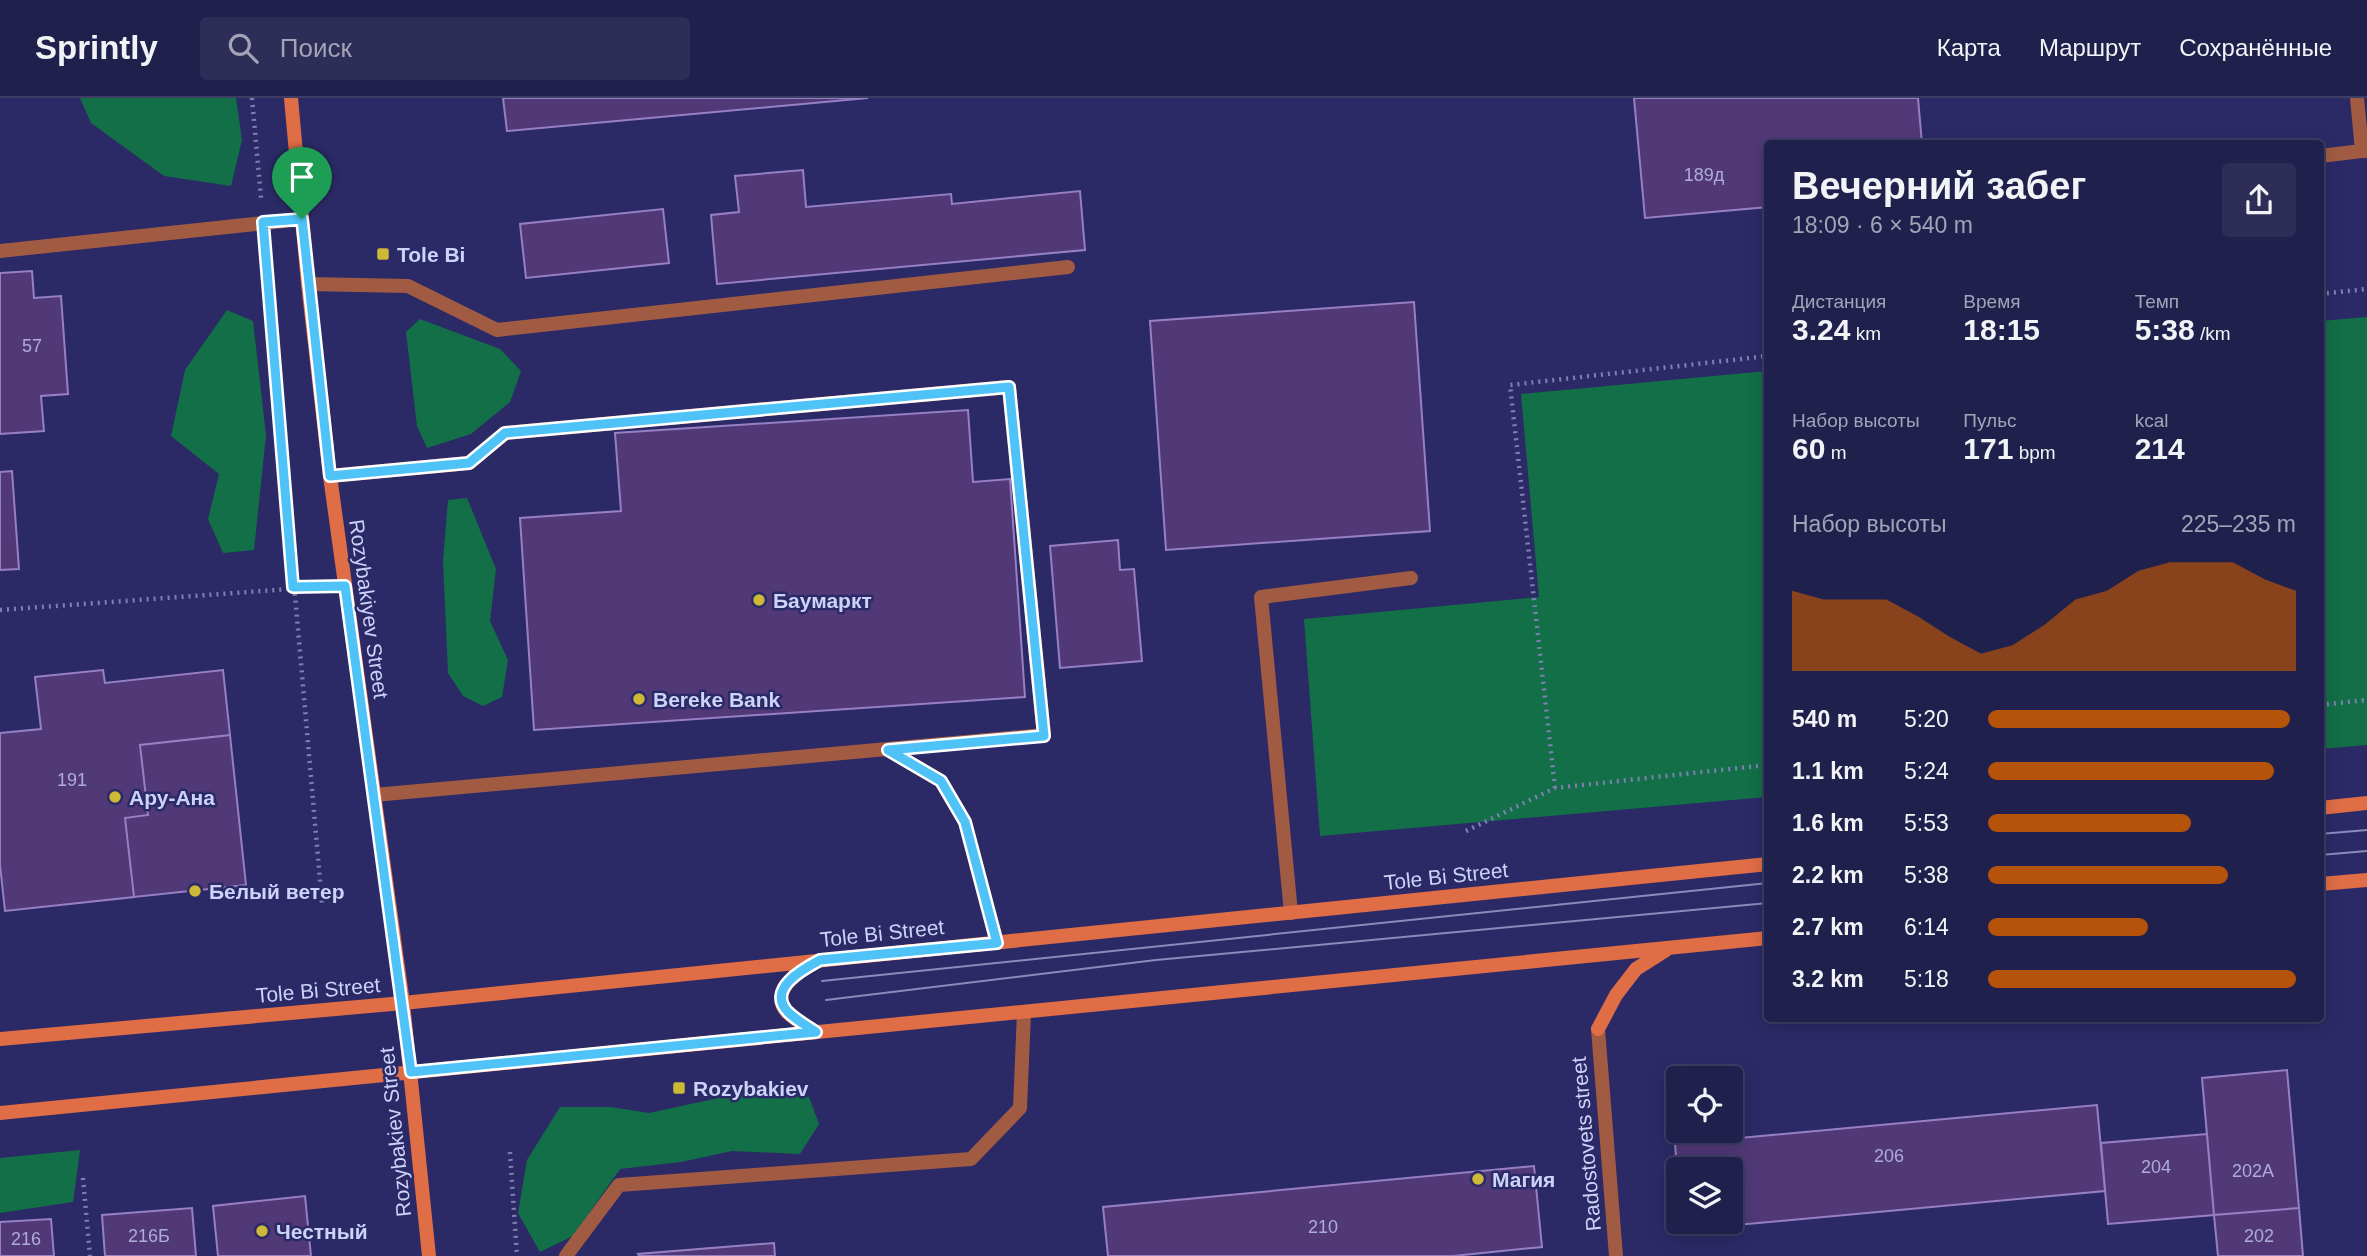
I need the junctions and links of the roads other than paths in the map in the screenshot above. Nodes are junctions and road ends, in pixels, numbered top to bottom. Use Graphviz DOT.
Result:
graph roads {
  1 [pos="291,98"];
  2 [pos="2357,98"];
  3 [pos="2365,151"];
  4 [pos="2324,156"];
  5 [pos="302,219"];
  6 [pos="0,251"];
  7 [pos="1068,267"];
  8 [pos="308,284"];
  9 [pos="330,476"];
  10 [pos="1411,578"];
  11 [pos="888,750"];
  12 [pos="374,795"];
  13 [pos="2367,803"];
  14 [pos="2324,808"];
  15 [pos="1764,864"];
  16 [pos="2367,880"];
  17 [pos="2324,884"];
  18 [pos="1291,912"];
  19 [pos="1764,939"];
  20 [pos="997,943"];
  21 [pos="1670,948"];
  22 [pos="820,960"];
  23 [pos="403,1003"];
  24 [pos="1024,1012"];
  25 [pos="1598,1029"];
  26 [pos="816,1032"];
  27 [pos="0,1040"];
  28 [pos="411,1072"];
  29 [pos="0,1112"];
  30 [pos="429,1256"];
  31 [pos="566,1256"];
  32 [pos="1616,1256"];
  1 -- 5 [label="main road"];
  2 -- 3 [label="street"];
  3 -- 4 [label="street"];
  5 -- 6 [label="street"];
  5 -- 8 [label="main road, Rozybakiyev Street"];
  7 -- 8 [label="street"];
  8 -- 9 [label="main road, Rozybakiyev Street"];
  9 -- 11 [label="street"];
  9 -- 12 [label="main road, Rozybakiyev Street"];
  10 -- 18 [label="street"];
  11 -- 12 [label="street"];
  11 -- 20 [label="street"];
  12 -- 23 [label="main road, Rozybakiyev Street"];
  13 -- 14 [label="main road"];
  15 -- 18 [label="main road, Tole Bi Street"];
  16 -- 17 [label="main road"];
  18 -- 20 [label="main road, Tole Bi Street"];
  19 -- 21 [label="main road"];
  20 -- 22 [label="main road, Tole Bi Street"];
  21 -- 24 [label="main road"];
  21 -- 25 [label="main road"];
  22 -- 23 [label="main road, Tole Bi Street"];
  22 -- 26 [label="main road"];
  23 -- 27 [label="main road, Tole Bi Street"];
  23 -- 28 [label="main road, Rozybakiev Street"];
  24 -- 26 [label="main road"];
  24 -- 31 [label="street"];
  25 -- 32 [label="street, Radostovets street"];
  26 -- 28 [label="main road"];
  28 -- 29 [label="main road"];
  28 -- 30 [label="main road, Rozybakiev Street"];
}
